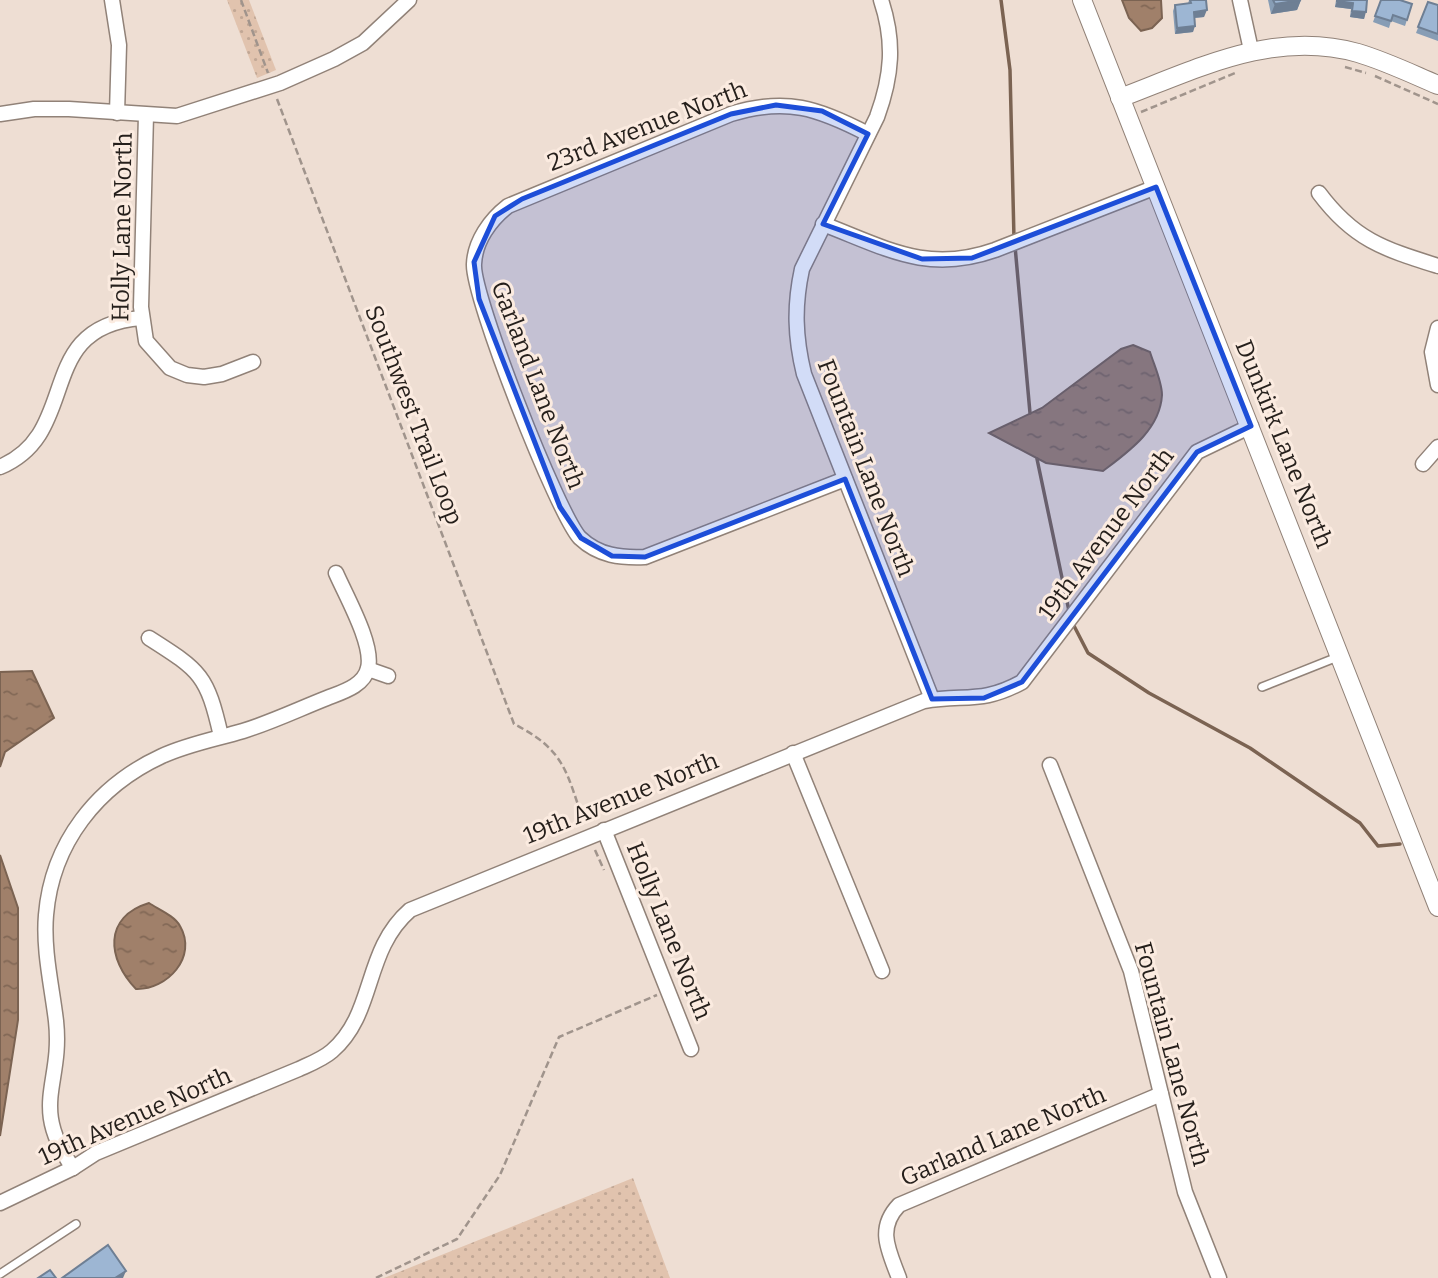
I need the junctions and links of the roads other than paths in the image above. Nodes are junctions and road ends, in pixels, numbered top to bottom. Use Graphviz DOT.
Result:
graph roads {
  1 [pos="112,0"];
  2 [pos="409,0"];
  3 [pos="881,0"];
  4 [pos="1082,0"];
  5 [pos="1240,0"];
  6 [pos="1251,50"];
  7 [pos="1438,85"];
  8 [pos="1120,99"];
  9 [pos="117,113"];
  10 [pos="0,114"];
  11 [pos="146,115"];
  12 [pos="868,134"];
  13 [pos="1156,187"];
  14 [pos="1319,193"];
  15 [pos="522,199"];
  16 [pos="823,224"];
  17 [pos="1438,266"];
  18 [pos="141,318"];
  19 [pos="1438,328"];
  20 [pos="253,362"];
  21 [pos="1438,385"];
  22 [pos="1251,426"];
  23 [pos="1438,447"];
  24 [pos="1423,464"];
  25 [pos="0,467"];
  26 [pos="845,479"];
  27 [pos="336,573"];
  28 [pos="149,638"];
  29 [pos="1341,656"];
  30 [pos="368,669"];
  31 [pos="388,676"];
  32 [pos="1262,687"];
  33 [pos="932,699"];
  34 [pos="220,736"];
  35 [pos="793,752"];
  36 [pos="1050,765"];
  37 [pos="604,830"];
  38 [pos="1438,907"];
  39 [pos="883,971"];
  40 [pos="691,1049"];
  41 [pos="1161,1094"];
  42 [pos="73,1168"];
  43 [pos="0,1203"];
  44 [pos="76,1223"];
  45 [pos="0,1274"];
  46 [pos="899,1278"];
  47 [pos="1219,1278"];
  1 -- 9 [label="street, Holly Lane North"];
  2 -- 11 [label="street"];
  3 -- 12 [label="street"];
  4 -- 8 [label="street, Dunkirk Lane North"];
  5 -- 6 [label="street"];
  6 -- 7 [label="street"];
  6 -- 8 [label="street"];
  8 -- 13 [label="street, Dunkirk Lane North"];
  9 -- 10 [label="street"];
  9 -- 11 [label="street"];
  11 -- 18 [label="street, Holly Lane North"];
  12 -- 15 [label="street, 23rd Avenue North"];
  12 -- 16 [label="street, Fountain Lane North"];
  13 -- 16 [label="street"];
  13 -- 22 [label="street, Dunkirk Lane North"];
  14 -- 17 [label="street"];
  15 -- 26 [label="street, Garland Lane North"];
  16 -- 26 [label="street, Fountain Lane North"];
  18 -- 20 [label="street, Holly Lane North"];
  18 -- 25 [label="street"];
  19 -- 21 [label="street"];
  22 -- 29 [label="street, Dunkirk Lane North"];
  22 -- 33 [label="street, 19th Avenue North"];
  23 -- 24 [label="street"];
  26 -- 33 [label="street, Fountain Lane North"];
  27 -- 30 [label="street"];
  28 -- 34 [label="street"];
  29 -- 32 [label="lane"];
  29 -- 38 [label="street, Dunkirk Lane North"];
  30 -- 31 [label="street"];
  30 -- 34 [label="street"];
  33 -- 35 [label="street, 19th Avenue North"];
  34 -- 42 [label="street"];
  35 -- 37 [label="street, 19th Avenue North"];
  35 -- 39 [label="street"];
  36 -- 41 [label="street, Fountain Lane North"];
  37 -- 40 [label="street, Holly Lane North"];
  37 -- 42 [label="street, 19th Avenue North"];
  41 -- 46 [label="street, Garland Lane North"];
  41 -- 47 [label="street, Fountain Lane North"];
  42 -- 43 [label="street, 19th Avenue North"];
  44 -- 45 [label="lane"];
}
